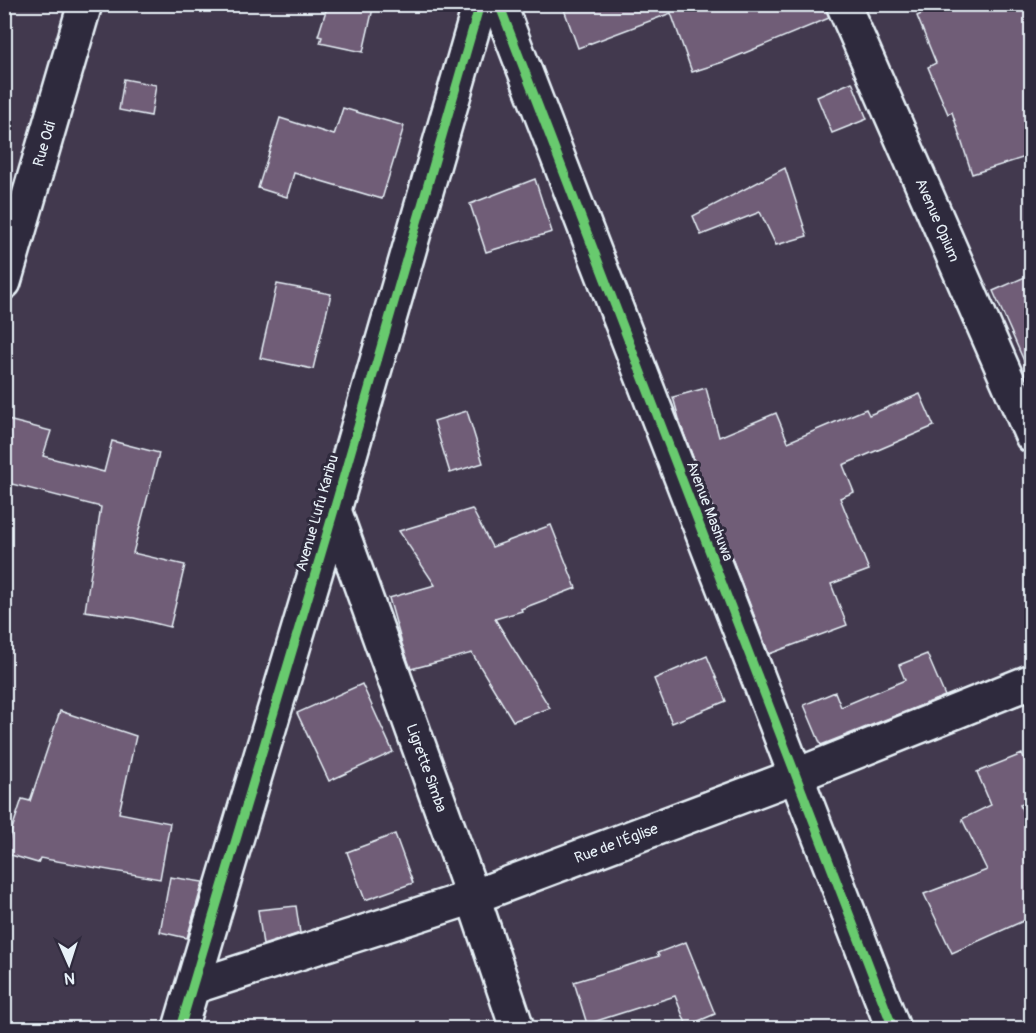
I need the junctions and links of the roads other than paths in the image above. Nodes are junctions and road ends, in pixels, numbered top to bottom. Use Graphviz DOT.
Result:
graph roads {
  1 [pos="86,4"];
  2 [pos="480,4"];
  3 [pos="499,4"];
  4 [pos="843,4"];
  5 [pos="4,282"];
  6 [pos="1032,436"];
  7 [pos="334,510"];
  8 [pos="1032,681"];
  9 [pos="795,776"];
  10 [pos="473,897"];
  11 [pos="192,987"];
  12 [pos="180,1029"];
  13 [pos="517,1029"];
  14 [pos="893,1029"];
  1 -- 5 [label="street, Rue Odi"];
  2 -- 7 [label="street, Avenue Lufu Karibu"];
  3 -- 9 [label="street, Avenue Mashuwa"];
  4 -- 6 [label="street, Avenue Opium"];
  7 -- 10 [label="street, Ligrette Simba"];
  7 -- 11 [label="street, Avenue Lufu Karibu"];
  8 -- 9 [label="street, Rue de l'Église"];
  9 -- 10 [label="street, Rue de l'Église"];
  9 -- 14 [label="street, Avenue Mashuwa"];
  10 -- 11 [label="street, Rue de l'Église"];
  10 -- 13 [label="street, Ligrette Simba"];
  11 -- 12 [label="street, Avenue Lufu Karibu"];
}
